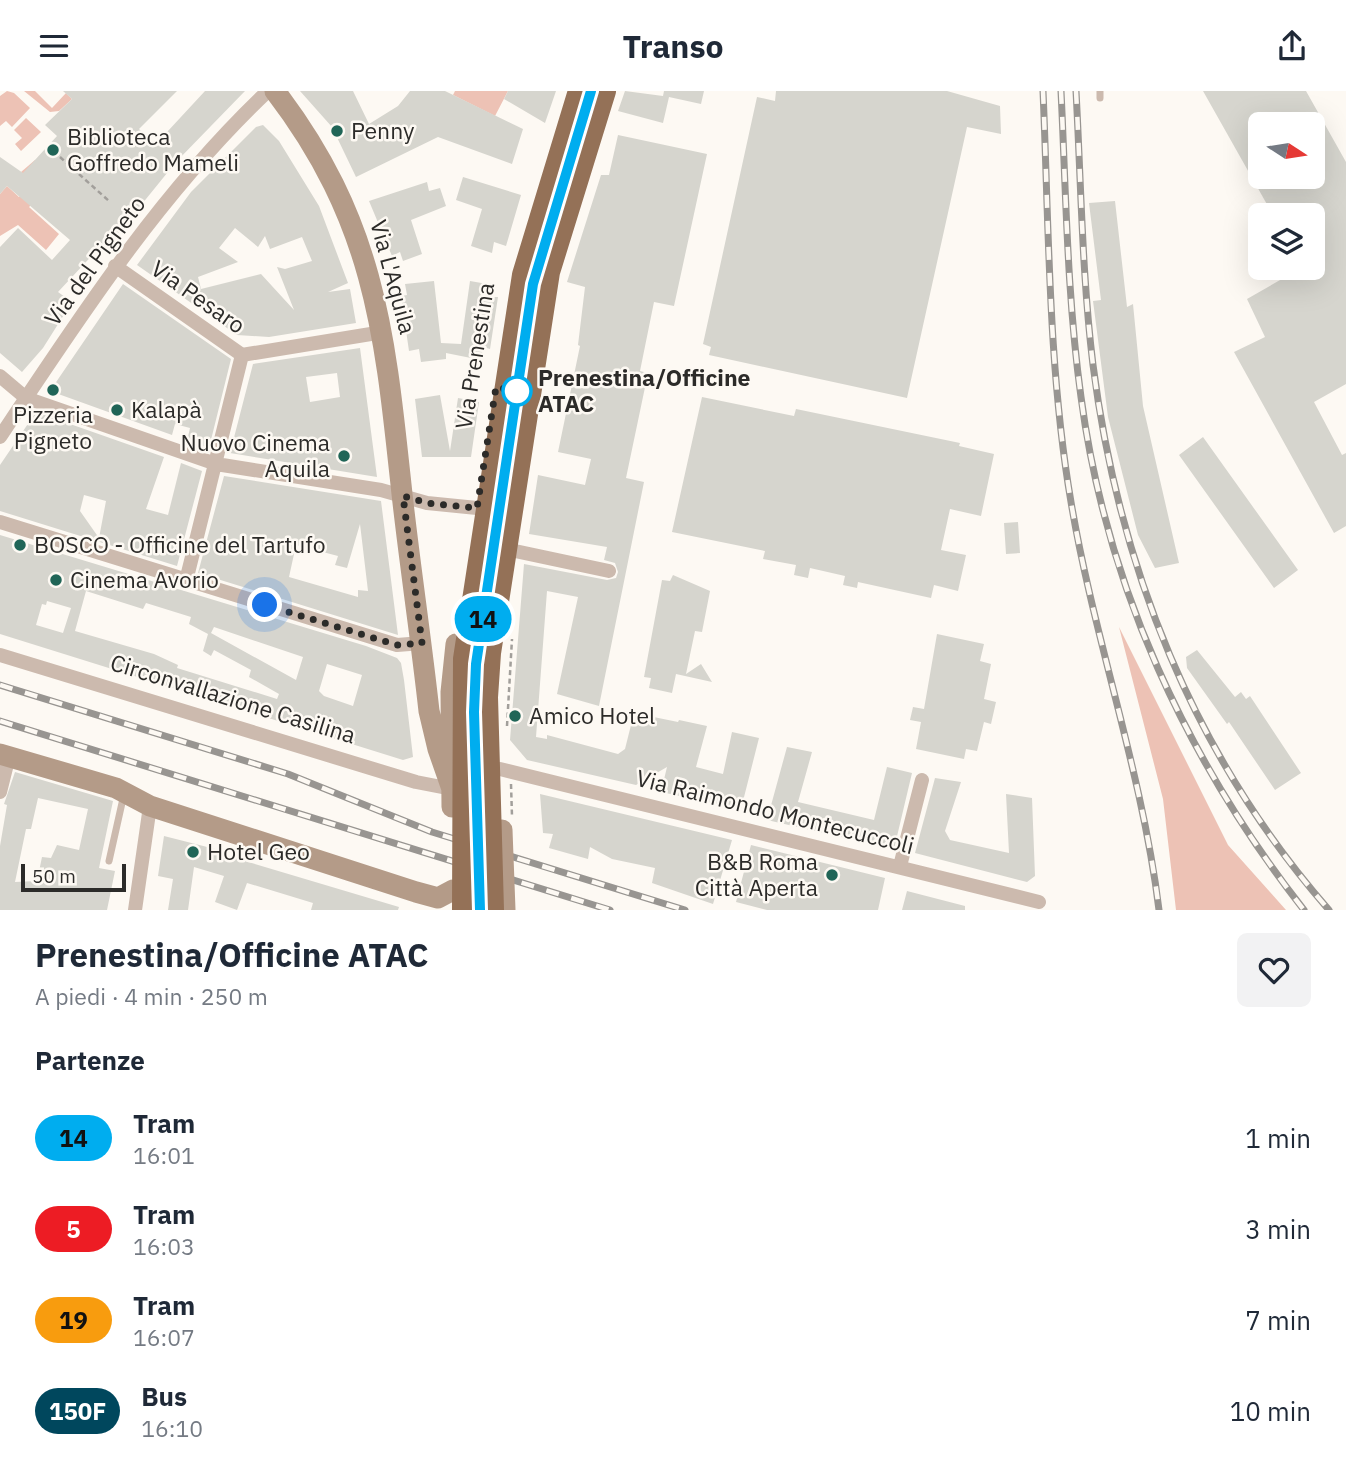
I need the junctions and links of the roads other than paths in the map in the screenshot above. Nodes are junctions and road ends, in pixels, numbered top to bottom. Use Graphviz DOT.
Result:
graph roads {
  1 [pos="268,91"];
  2 [pos="275,91"];
  3 [pos="570,91"];
  4 [pos="581,91"];
  5 [pos="603,91"];
  6 [pos="614,91"];
  7 [pos="115,266"];
  8 [pos="383,332"];
  9 [pos="242,355"];
  10 [pos="0,376"];
  11 [pos="26,398"];
  12 [pos="0,437"];
  13 [pos="216,464"];
  14 [pos="403,496"];
  15 [pos="477,508"];
  16 [pos="0,522"];
  17 [pos="515,551"];
  18 [pos="609,571"];
  19 [pos="186,581"];
  20 [pos="422,643"];
  21 [pos="0,655"];
  22 [pos="429,711"];
  23 [pos="452,728"];
  24 [pos="5,755"];
  25 [pos="495,774"];
  26 [pos="922,780"];
  27 [pos="0,792"];
  28 [pos="124,792"];
  29 [pos="452,798"];
  30 [pos="150,806"];
  31 [pos="109,861"];
  32 [pos="900,866"];
  33 [pos="449,900"];
  34 [pos="1039,902"];
  35 [pos="135,910"];
  36 [pos="491,910"];
  37 [pos="505,910"];
  1 -- 7 [label="street, Via del Pigneto"];
  2 -- 8 [label="main road, Via L'Aquila"];
  3 -- 15 [label="main road, Via Prenestina"];
  4 -- 33 [label="highway, bridge"];
  5 -- 36 [label="highway, bridge"];
  6 -- 17 [label="main road"];
  7 -- 9 [label="street, Via Pesaro"];
  7 -- 11 [label="street, Via del Pigneto"];
  8 -- 9 [label="street, Via Pesaro"];
  8 -- 14 [label="main road, Via L'Aquila"];
  9 -- 13 [label="street"];
  10 -- 11 [label="street"];
  11 -- 12 [label="street, Via del Pigneto"];
  11 -- 13 [label="street"];
  13 -- 14 [label="street"];
  13 -- 19 [label="street"];
  14 -- 15 [label="street"];
  14 -- 20 [label="main road, Via L'Aquila"];
  15 -- 23 [label="main road, Via Prenestina"];
  16 -- 19 [label="street"];
  17 -- 18 [label="street"];
  17 -- 25 [label="main road"];
  19 -- 20 [label="street"];
  20 -- 22 [label="main road, Via L'Aquila"];
  21 -- 29 [label="street, Circonvallazione Casilina"];
  22 -- 23 [label="main road"];
  22 -- 29 [label="main road, Via L'Aquila"];
  23 -- 25 [label="main road"];
  23 -- 29 [label="main road, Via Prenestina"];
  24 -- 27 [label="street"];
  24 -- 28 [label="main road"];
  25 -- 29 [label="main road"];
  25 -- 32 [label="street, Via Raimondo Montecuccoli"];
  25 -- 37 [label="main road, bridge"];
  26 -- 32 [label="street"];
  28 -- 30 [label="main road"];
  28 -- 31 [label="lane"];
  29 -- 33 [label="main road"];
  30 -- 33 [label="main road"];
  30 -- 35 [label="street"];
  32 -- 34 [label="street, Via Raimondo Montecuccoli"];
}
